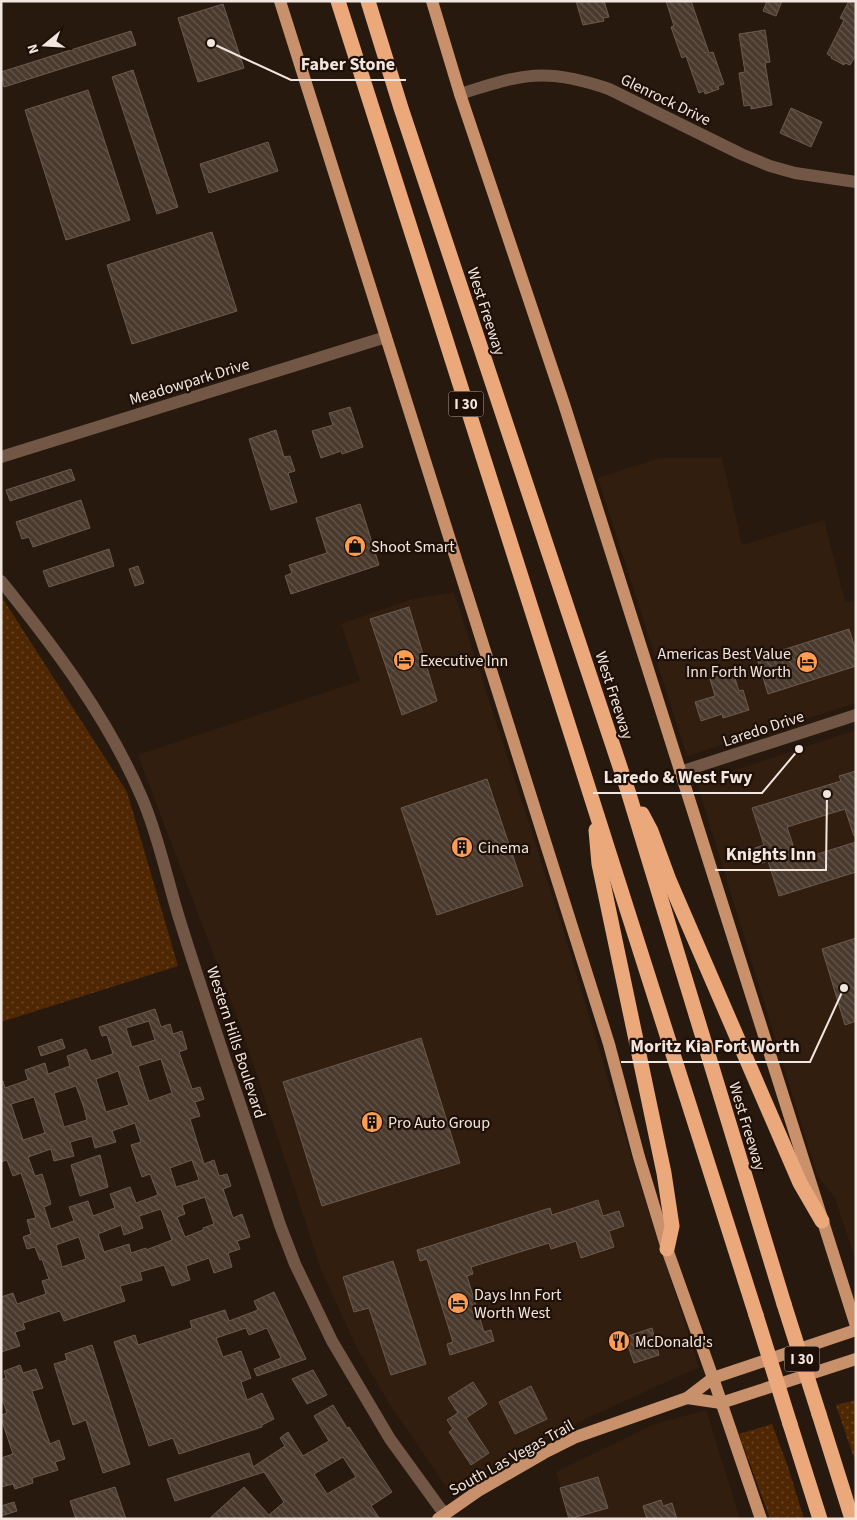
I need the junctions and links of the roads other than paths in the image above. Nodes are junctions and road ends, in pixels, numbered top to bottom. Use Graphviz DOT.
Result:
graph roads {
  1 [pos="280,1"];
  2 [pos="338,1"];
  3 [pos="368,1"];
  4 [pos="432,1"];
  5 [pos="460,94"];
  6 [pos="856,182"];
  7 [pos="386,337"];
  8 [pos="1,457"];
  9 [pos="1,581"];
  10 [pos="856,715"];
  11 [pos="680,772"];
  12 [pos="628,791"];
  13 [pos="595,806"];
  14 [pos="822,1221"];
  15 [pos="667,1249"];
  16 [pos="856,1326"];
  17 [pos="856,1330"];
  18 [pos="856,1359"];
  19 [pos="713,1378"];
  20 [pos="687,1398"];
  21 [pos="721,1403"];
  22 [pos="442,1516"];
  23 [pos="761,1519"];
  24 [pos="820,1519"];
  25 [pos="852,1519"];
  1 -- 7 [label="main road"];
  2 -- 13 [label="highway, I 30"];
  3 -- 12 [label="highway, West Freeway / I 30"];
  4 -- 5 [label="main road"];
  5 -- 6 [label="street, Glenrock Drive"];
  5 -- 11 [label="main road"];
  7 -- 8 [label="street, Meadowpark Drive"];
  7 -- 15 [label="main road"];
  9 -- 22 [label="street, Western Hills Boulevard"];
  10 -- 11 [label="street, Laredo Drive"];
  11 -- 14 [label="main road"];
  12 -- 14 [label="highway"];
  12 -- 25 [label="highway, West Freeway / I 30, bridge"];
  13 -- 15 [label="highway"];
  13 -- 24 [label="highway, I 30, bridge"];
  14 -- 16 [label="main road"];
  15 -- 19 [label="main road"];
  17 -- 19 [label="main road, South Las Vegas Trail"];
  18 -- 21 [label="main road"];
  19 -- 20 [label="main road, South Las Vegas Trail"];
  19 -- 21 [label="main road"];
  20 -- 21 [label="main road, South Las Vegas Trail"];
  20 -- 22 [label="main road, South Las Vegas Trail"];
  21 -- 23 [label="main road"];
}
